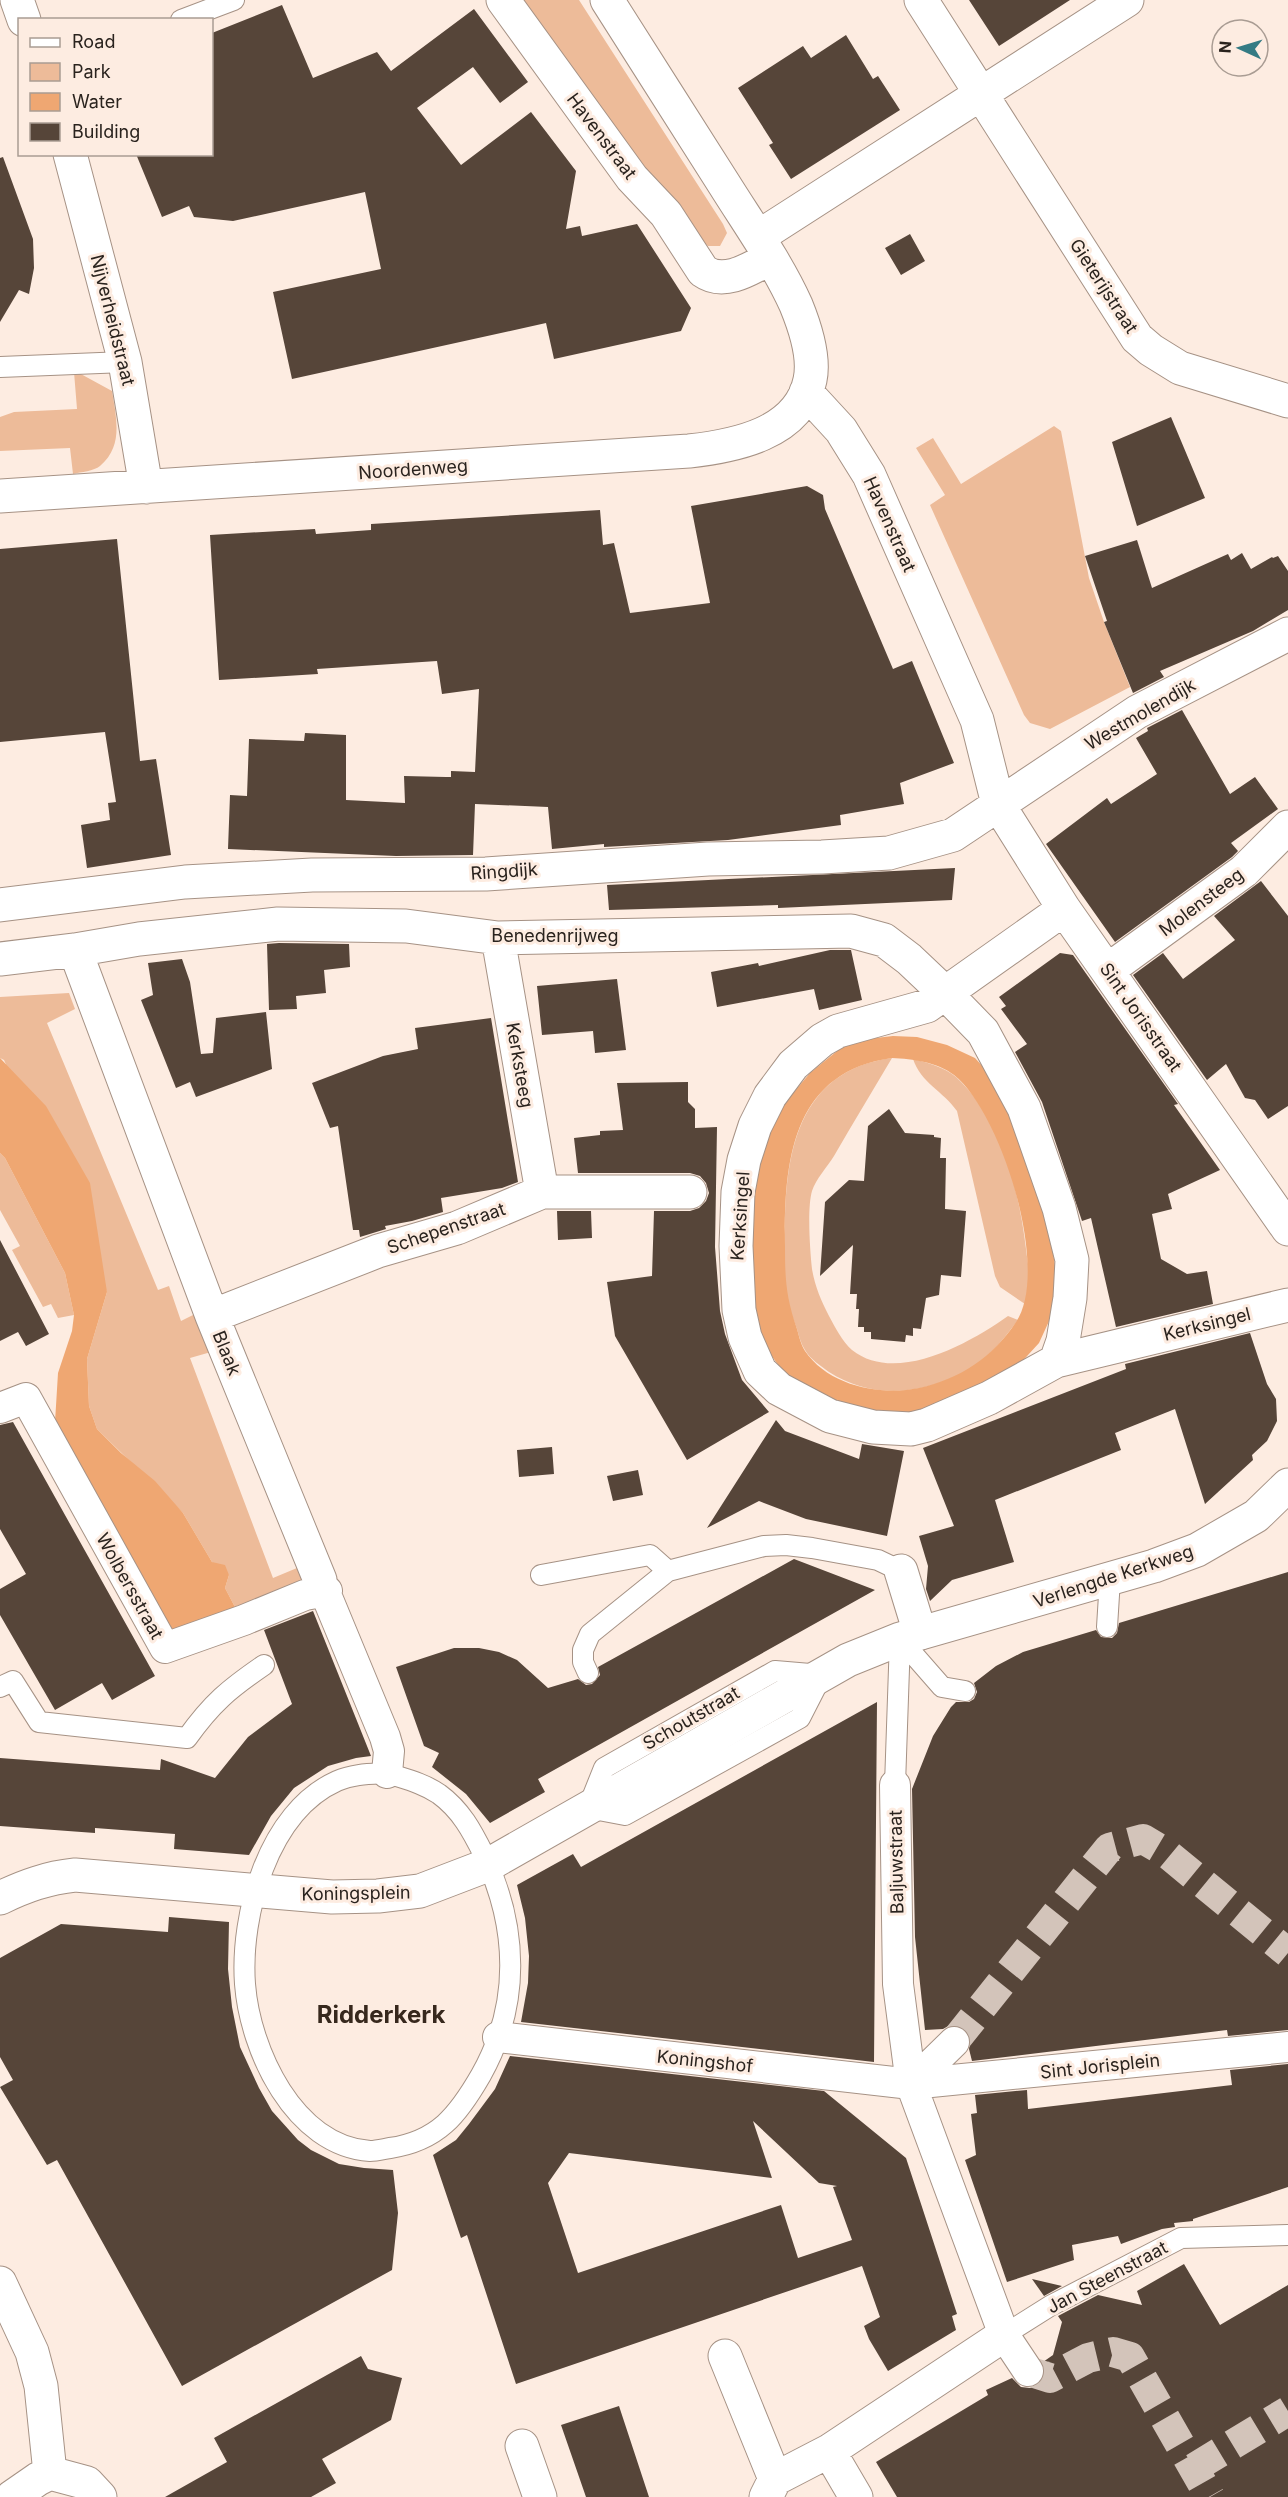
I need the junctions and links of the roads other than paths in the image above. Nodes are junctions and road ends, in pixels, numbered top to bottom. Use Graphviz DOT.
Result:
graph roads {
  1 [pos="17,0"];
  2 [pos="234,0"];
  3 [pos="503,0"];
  4 [pos="607,0"];
  5 [pos="921,0"];
  6 [pos="1127,0"];
  7 [pos="23,18"];
  8 [pos="187,18"];
  9 [pos="983,94"];
  10 [pos="71,156"];
  11 [pos="764,248"];
  12 [pos="125,362"];
  13 [pos="0,367"];
  14 [pos="806,392"];
  15 [pos="1288,401"];
  16 [pos="147,486"];
  17 [pos="0,496"];
  18 [pos="1288,634"];
  19 [pos="998,804"];
  20 [pos="1288,827"];
  21 [pos="0,905"];
  22 [pos="1064,909"];
  23 [pos="498,938"];
  24 [pos="75,950"];
  25 [pos="0,959"];
  26 [pos="1108,970"];
  27 [pos="946,994"];
  28 [pos="542,1192"];
  29 [pos="690,1192"];
  30 [pos="1288,1228"];
  31 [pos="1288,1305"];
  32 [pos="212,1316"];
  33 [pos="1056,1361"];
  34 [pos="0,1408"];
  35 [pos="1288,1485"];
  36 [pos="668,1571"];
  37 [pos="901,1571"];
  38 [pos="541,1575"];
  39 [pos="1110,1579"];
  40 [pos="323,1585"];
  41 [pos="1107,1626"];
  42 [pos="910,1636"];
  43 [pos="264,1665"];
  44 [pos="588,1673"];
  45 [pos="0,1687"];
  46 [pos="965,1691"];
  47 [pos="388,1762"];
  48 [pos="895,1785"];
  49 [pos="497,1859"];
  50 [pos="245,1890"];
  51 [pos="0,1898"];
  52 [pos="498,2037"];
  53 [pos="954,2042"];
  54 [pos="1288,2047"];
  55 [pos="911,2084"];
  56 [pos="1288,2235"];
  57 [pos="0,2283"];
  58 [pos="1004,2335"];
  59 [pos="724,2356"];
  60 [pos="1028,2371"];
  61 [pos="522,2446"];
  62 [pos="829,2451"];
  63 [pos="50,2473"];
  64 [pos="771,2488"];
  65 [pos="12,2497"];
  66 [pos="100,2497"];
  67 [pos="540,2497"];
  68 [pos="856,2497"];
  1 -- 7 [label="street"];
  2 -- 8 [label="lane"];
  3 -- 11 [label="street, Havenstraat"];
  4 -- 11 [label="street"];
  5 -- 9 [label="street, Gieterijstraat"];
  6 -- 9 [label="street"];
  9 -- 11 [label="street"];
  9 -- 15 [label="street, Gieterijstraat"];
  10 -- 12 [label="street, Nijverheidstraat"];
  11 -- 14 [label="street"];
  12 -- 13 [label="lane"];
  12 -- 16 [label="street, Nijverheidstraat"];
  14 -- 16 [label="street, Noordenweg"];
  14 -- 19 [label="street, Havenstraat"];
  16 -- 17 [label="street, Noordenweg"];
  18 -- 19 [label="street, Westmolendijk"];
  19 -- 21 [label="street, Ringdijk"];
  19 -- 22 [label="street, Sint Jorisstraat"];
  20 -- 26 [label="street, Molensteeg"];
  22 -- 26 [label="street, Sint Jorisstraat"];
  22 -- 27 [label="street"];
  23 -- 24 [label="street, Benedenrijweg"];
  23 -- 27 [label="street, Benedenrijweg"];
  23 -- 28 [label="street, Kerksteeg"];
  24 -- 25 [label="street, Benedenrijweg"];
  24 -- 32 [label="street, Blaak"];
  26 -- 30 [label="street, Sint Jorisstraat"];
  27 -- 33 [label="street"];
  27 -- 33 [label="street, Kerksingel"];
  28 -- 29 [label="street, Schepenstraat"];
  28 -- 32 [label="street, Schepenstraat"];
  31 -- 33 [label="street, Kerksingel"];
  32 -- 40 [label="street, Blaak"];
  34 -- 40 [label="street, Wolbersstraat"];
  35 -- 39 [label="street, Verlengde Kerkweg"];
  36 -- 37 [label="lane"];
  36 -- 38 [label="lane"];
  36 -- 44 [label="lane"];
  37 -- 42 [label="street"];
  39 -- 41 [label="lane"];
  39 -- 42 [label="street, Verlengde Kerkweg"];
  40 -- 47 [label="street, Blaak"];
  42 -- 46 [label="lane"];
  42 -- 48 [label="lane, Baljuwstraat"];
  42 -- 49 [label="street, Schoutstraat"];
  43 -- 45 [label="lane"];
  47 -- 49 [label="lane"];
  47 -- 50 [label="lane"];
  48 -- 55 [label="street, Baljuwstraat"];
  49 -- 50 [label="street, Koningsplein"];
  49 -- 52 [label="lane"];
  50 -- 51 [label="street, Koningsplein"];
  50 -- 52 [label="lane"];
  52 -- 55 [label="street, Koningshof"];
  53 -- 55 [label="street"];
  54 -- 55 [label="street, Sint Jorisplein"];
  55 -- 58 [label="street"];
  56 -- 58 [label="lane, Jan Steenstraat"];
  57 -- 63 [label="street"];
  58 -- 60 [label="street"];
  58 -- 62 [label="street, Jan Steenstraat"];
  59 -- 64 [label="street"];
  61 -- 67 [label="street"];
  62 -- 64 [label="street, Jan Steenstraat"];
  62 -- 68 [label="street"];
  63 -- 65 [label="street"];
  63 -- 66 [label="street"];
}
